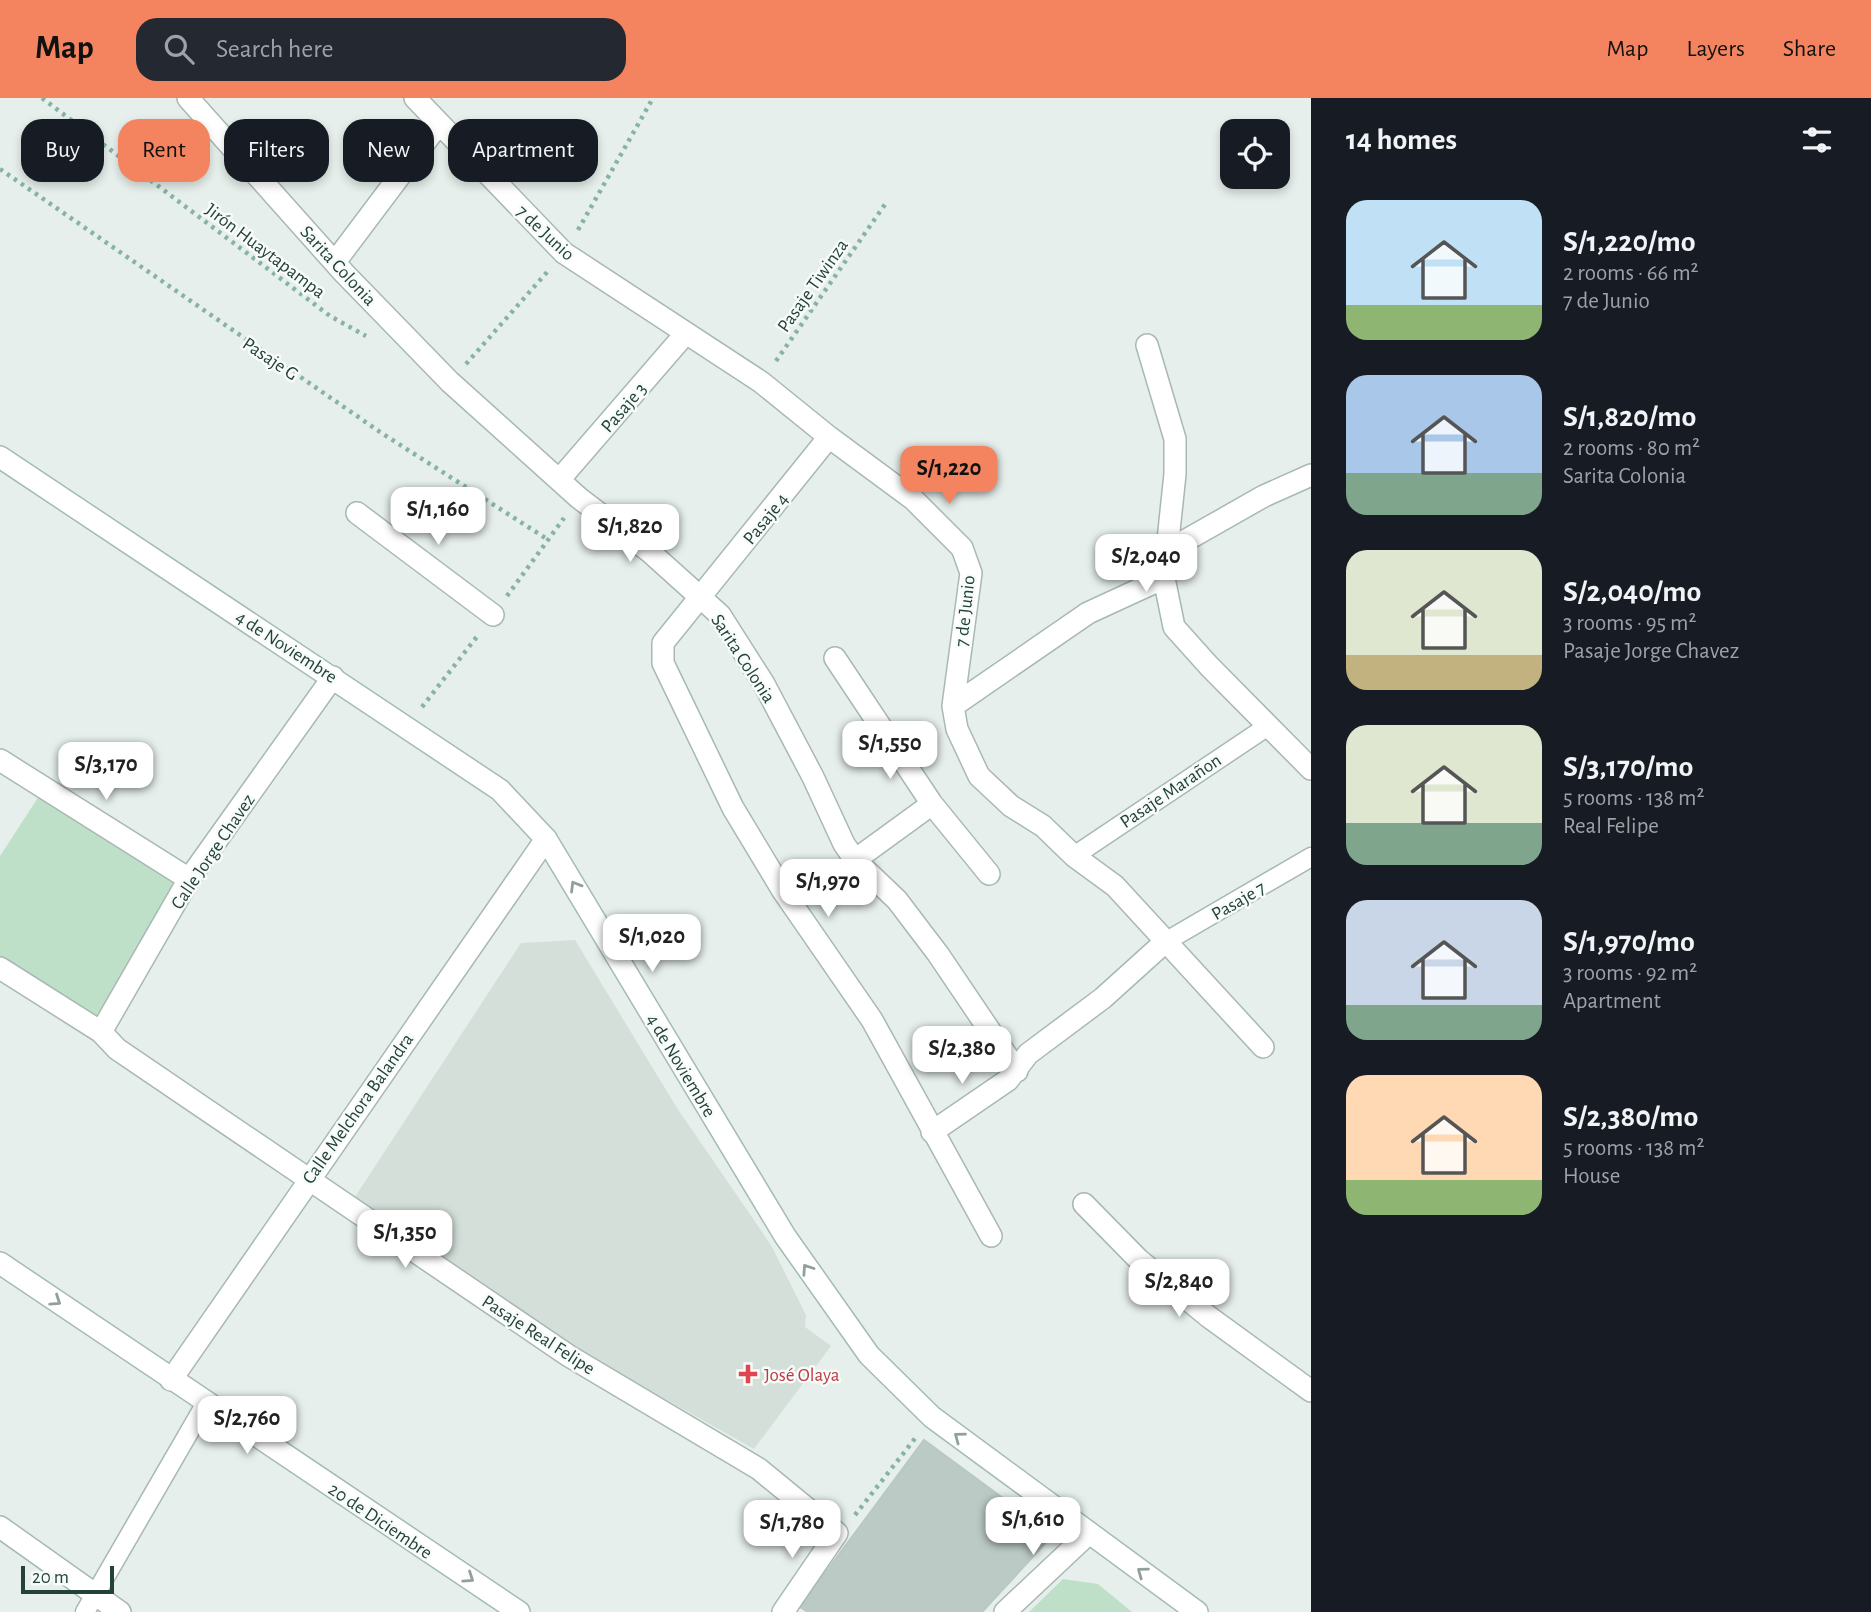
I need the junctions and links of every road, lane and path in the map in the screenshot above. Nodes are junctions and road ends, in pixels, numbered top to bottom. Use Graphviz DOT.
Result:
graph roads {
  1 [pos="42,98"];
  2 [pos="188,98"];
  3 [pos="415,98"];
  4 [pos="438,125"];
  5 [pos="0,169"];
  6 [pos="886,203"];
  7 [pos="335,262"];
  8 [pos="686,333"];
  9 [pos="378,343"];
  10 [pos="1147,345"];
  11 [pos="761,382"];
  12 [pos="829,437"];
  13 [pos="0,457"];
  14 [pos="1311,475"];
  15 [pos="559,480"];
  16 [pos="357,513"];
  17 [pos="547,539"];
  18 [pos="1167,551"];
  19 [pos="1164,578"];
  20 [pos="701,598"];
  21 [pos="493,615"];
  22 [pos="835,658"];
  23 [pos="333,677"];
  24 [pos="953,706"];
  25 [pos="1268,726"];
  26 [pos="0,760"];
  27 [pos="1311,769"];
  28 [pos="932,804"];
  29 [pos="546,839"];
  30 [pos="1074,856"];
  31 [pos="1311,857"];
  32 [pos="855,860"];
  33 [pos="989,874"];
  34 [pos="189,879"];
  35 [pos="1165,942"];
  36 [pos="0,968"];
  37 [pos="101,1032"];
  38 [pos="1263,1048"];
  39 [pos="1017,1071"];
  40 [pos="932,1132"];
  41 [pos="308,1179"];
  42 [pos="1084,1203"];
  43 [pos="991,1236"];
  44 [pos="0,1263"];
  45 [pos="171,1380"];
  46 [pos="1311,1391"];
  47 [pos="206,1403"];
  48 [pos="924,1427"];
  49 [pos="0,1527"];
  50 [pos="837,1533"];
  51 [pos="1089,1533"];
  52 [pos="91,1603"];
  53 [pos="120,1612"];
  54 [pos="519,1612"];
  55 [pos="783,1612"];
  56 [pos="1005,1612"];
  57 [pos="1197,1612"];
  1 -- 9 [label="path, Jirón Huaytapampa"];
  2 -- 7 [label="street, Sarita Colonia"];
  3 -- 4 [label="street, 7 de Junio"];
  4 -- 7 [label="street"];
  4 -- 8 [label="street, 7 de Junio"];
  5 -- 17 [label="path, Pasaje G"];
  6 -- 11 [label="path, Pasaje Tiwinza"];
  7 -- 15 [label="street, Sarita Colonia"];
  8 -- 11 [label="street, 7 de Junio"];
  8 -- 15 [label="street, Pasaje 3"];
  10 -- 18 [label="street"];
  11 -- 12 [label="street, 7 de Junio"];
  12 -- 20 [label="street, Pasaje 4"];
  12 -- 24 [label="street, 7 de Junio"];
  13 -- 23 [label="street, 4 de Noviembre"];
  14 -- 18 [label="street"];
  15 -- 20 [label="street, Sarita Colonia"];
  16 -- 21 [label="street"];
  18 -- 19 [label="street"];
  19 -- 24 [label="street"];
  19 -- 25 [label="street"];
  20 -- 32 [label="street, Sarita Colonia"];
  20 -- 40 [label="street, Pasaje 4"];
  22 -- 28 [label="street"];
  23 -- 29 [label="street, 4 de Noviembre"];
  23 -- 34 [label="street, Calle Jorge Chavez"];
  24 -- 30 [label="street, 7 de Junio"];
  25 -- 27 [label="street"];
  25 -- 30 [label="lane, Pasaje Marañon"];
  26 -- 34 [label="street"];
  28 -- 32 [label="street"];
  28 -- 33 [label="street"];
  29 -- 41 [label="street, Calle Melchora Balandra"];
  51 -- 29 [label="street, 4 de Noviembre, one-way"];
  30 -- 35 [label="street, 7 de Junio"];
  31 -- 35 [label="lane, Pasaje 7"];
  32 -- 39 [label="street, Sarita Colonia"];
  34 -- 37 [label="street, Calle Jorge Chavez"];
  35 -- 38 [label="street, 7 de Junio"];
  35 -- 39 [label="street"];
  36 -- 37 [label="street, Pasaje Real Felipe"];
  37 -- 41 [label="street, Pasaje Real Felipe"];
  39 -- 40 [label="street"];
  40 -- 43 [label="street, Pasaje 4"];
  41 -- 45 [label="street, Calle Melchora Balandra"];
  41 -- 50 [label="street, Pasaje Real Felipe"];
  42 -- 46 [label="street"];
  44 -- 45 [label="street, 20 de Diciembre, one-way"];
  45 -- 47 [label="street, 20 de Diciembre"];
  47 -- 52 [label="lane"];
  47 -- 54 [label="street, 20 de Diciembre, one-way"];
  48 -- 50 [label="path"];
  49 -- 52 [label="street"];
  50 -- 55 [label="street"];
  51 -- 56 [label="street"];
  57 -- 51 [label="street, 4 de Noviembre, one-way"];
  52 -- 53 [label="street"];
}
